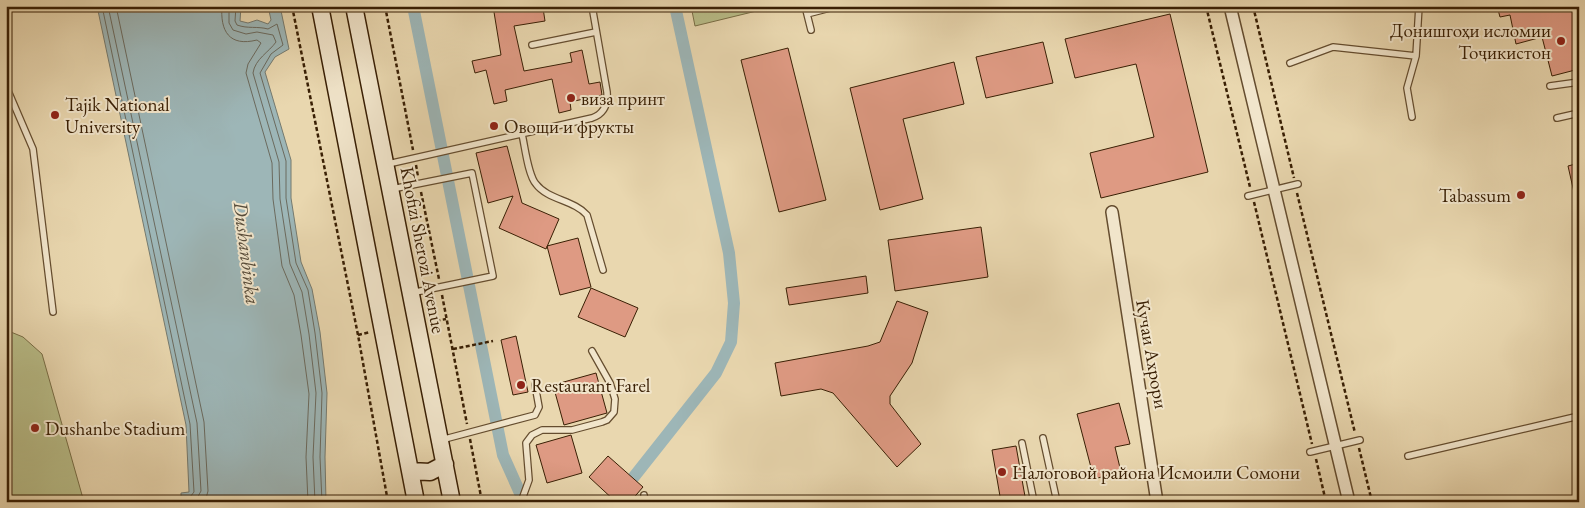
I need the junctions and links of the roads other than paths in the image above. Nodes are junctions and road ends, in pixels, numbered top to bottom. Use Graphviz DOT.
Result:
graph roads {
  1 [pos="320,6"];
  2 [pos="354,6"];
  3 [pos="592,6"];
  4 [pos="805,6"];
  5 [pos="838,6"];
  6 [pos="1230,6"];
  7 [pos="1419,6"];
  8 [pos="807,14"];
  9 [pos="811,30"];
  10 [pos="596,32"];
  11 [pos="532,45"];
  12 [pos="1416,56"];
  13 [pos="1290,63"];
  14 [pos="1579,82"];
  15 [pos="6,86"];
  16 [pos="1550,86"];
  17 [pos="1579,113"];
  18 [pos="1412,117"];
  19 [pos="1557,118"];
  20 [pos="522,134"];
  21 [pos="386,165"];
  22 [pos="1297,185"];
  23 [pos="390,190"];
  24 [pos="1274,190"];
  25 [pos="1250,196"];
  26 [pos="1112,212"];
  27 [pos="603,270"];
  28 [pos="411,294"];
  29 [pos="53,312"];
  30 [pos="592,351"];
  31 [pos="535,385"];
  32 [pos="1579,416"];
  33 [pos="1043,438"];
  34 [pos="441,440"];
  35 [pos="1358,440"];
  36 [pos="1022,443"];
  37 [pos="1335,445"];
  38 [pos="1312,451"];
  39 [pos="1408,456"];
  40 [pos="446,464"];
  41 [pos="410,471"];
  42 [pos="416,502"];
  43 [pos="452,502"];
  44 [pos="521,502"];
  45 [pos="1034,502"];
  46 [pos="1057,502"];
  47 [pos="1157,502"];
  48 [pos="1349,502"];
  1 -- 41 [label="main road"];
  2 -- 21 [label="main road, Khofizi Sherozi Avenue"];
  3 -- 10 [label="lane"];
  4 -- 8 [label="lane"];
  5 -- 8 [label="lane"];
  6 -- 24 [label="street"];
  7 -- 12 [label="lane"];
  8 -- 9 [label="lane"];
  10 -- 11 [label="lane"];
  10 -- 20 [label="lane"];
  12 -- 13 [label="lane"];
  12 -- 18 [label="lane"];
  14 -- 16 [label="lane"];
  15 -- 29 [label="lane"];
  17 -- 19 [label="lane"];
  20 -- 21 [label="lane"];
  20 -- 27 [label="lane"];
  21 -- 23 [label="main road, Khofizi Sherozi Avenue"];
  22 -- 24 [label="lane"];
  23 -- 28 [label="main road, Khofizi Sherozi Avenue"];
  23 -- 28 [label="lane"];
  24 -- 25 [label="lane"];
  24 -- 37 [label="street"];
  26 -- 47 [label="street, Кучаи Ахрори"];
  28 -- 34 [label="main road, Khofizi Sherozi Avenue"];
  30 -- 44 [label="lane"];
  31 -- 34 [label="lane"];
  32 -- 39 [label="lane"];
  33 -- 46 [label="lane"];
  34 -- 40 [label="main road, Khofizi Sherozi Avenue"];
  35 -- 37 [label="lane"];
  36 -- 45 [label="lane"];
  37 -- 38 [label="lane"];
  37 -- 48 [label="street"];
  40 -- 41 [label="main road"];
  40 -- 43 [label="main road, Khofizi Sherozi Avenue"];
  41 -- 42 [label="main road"];
}
